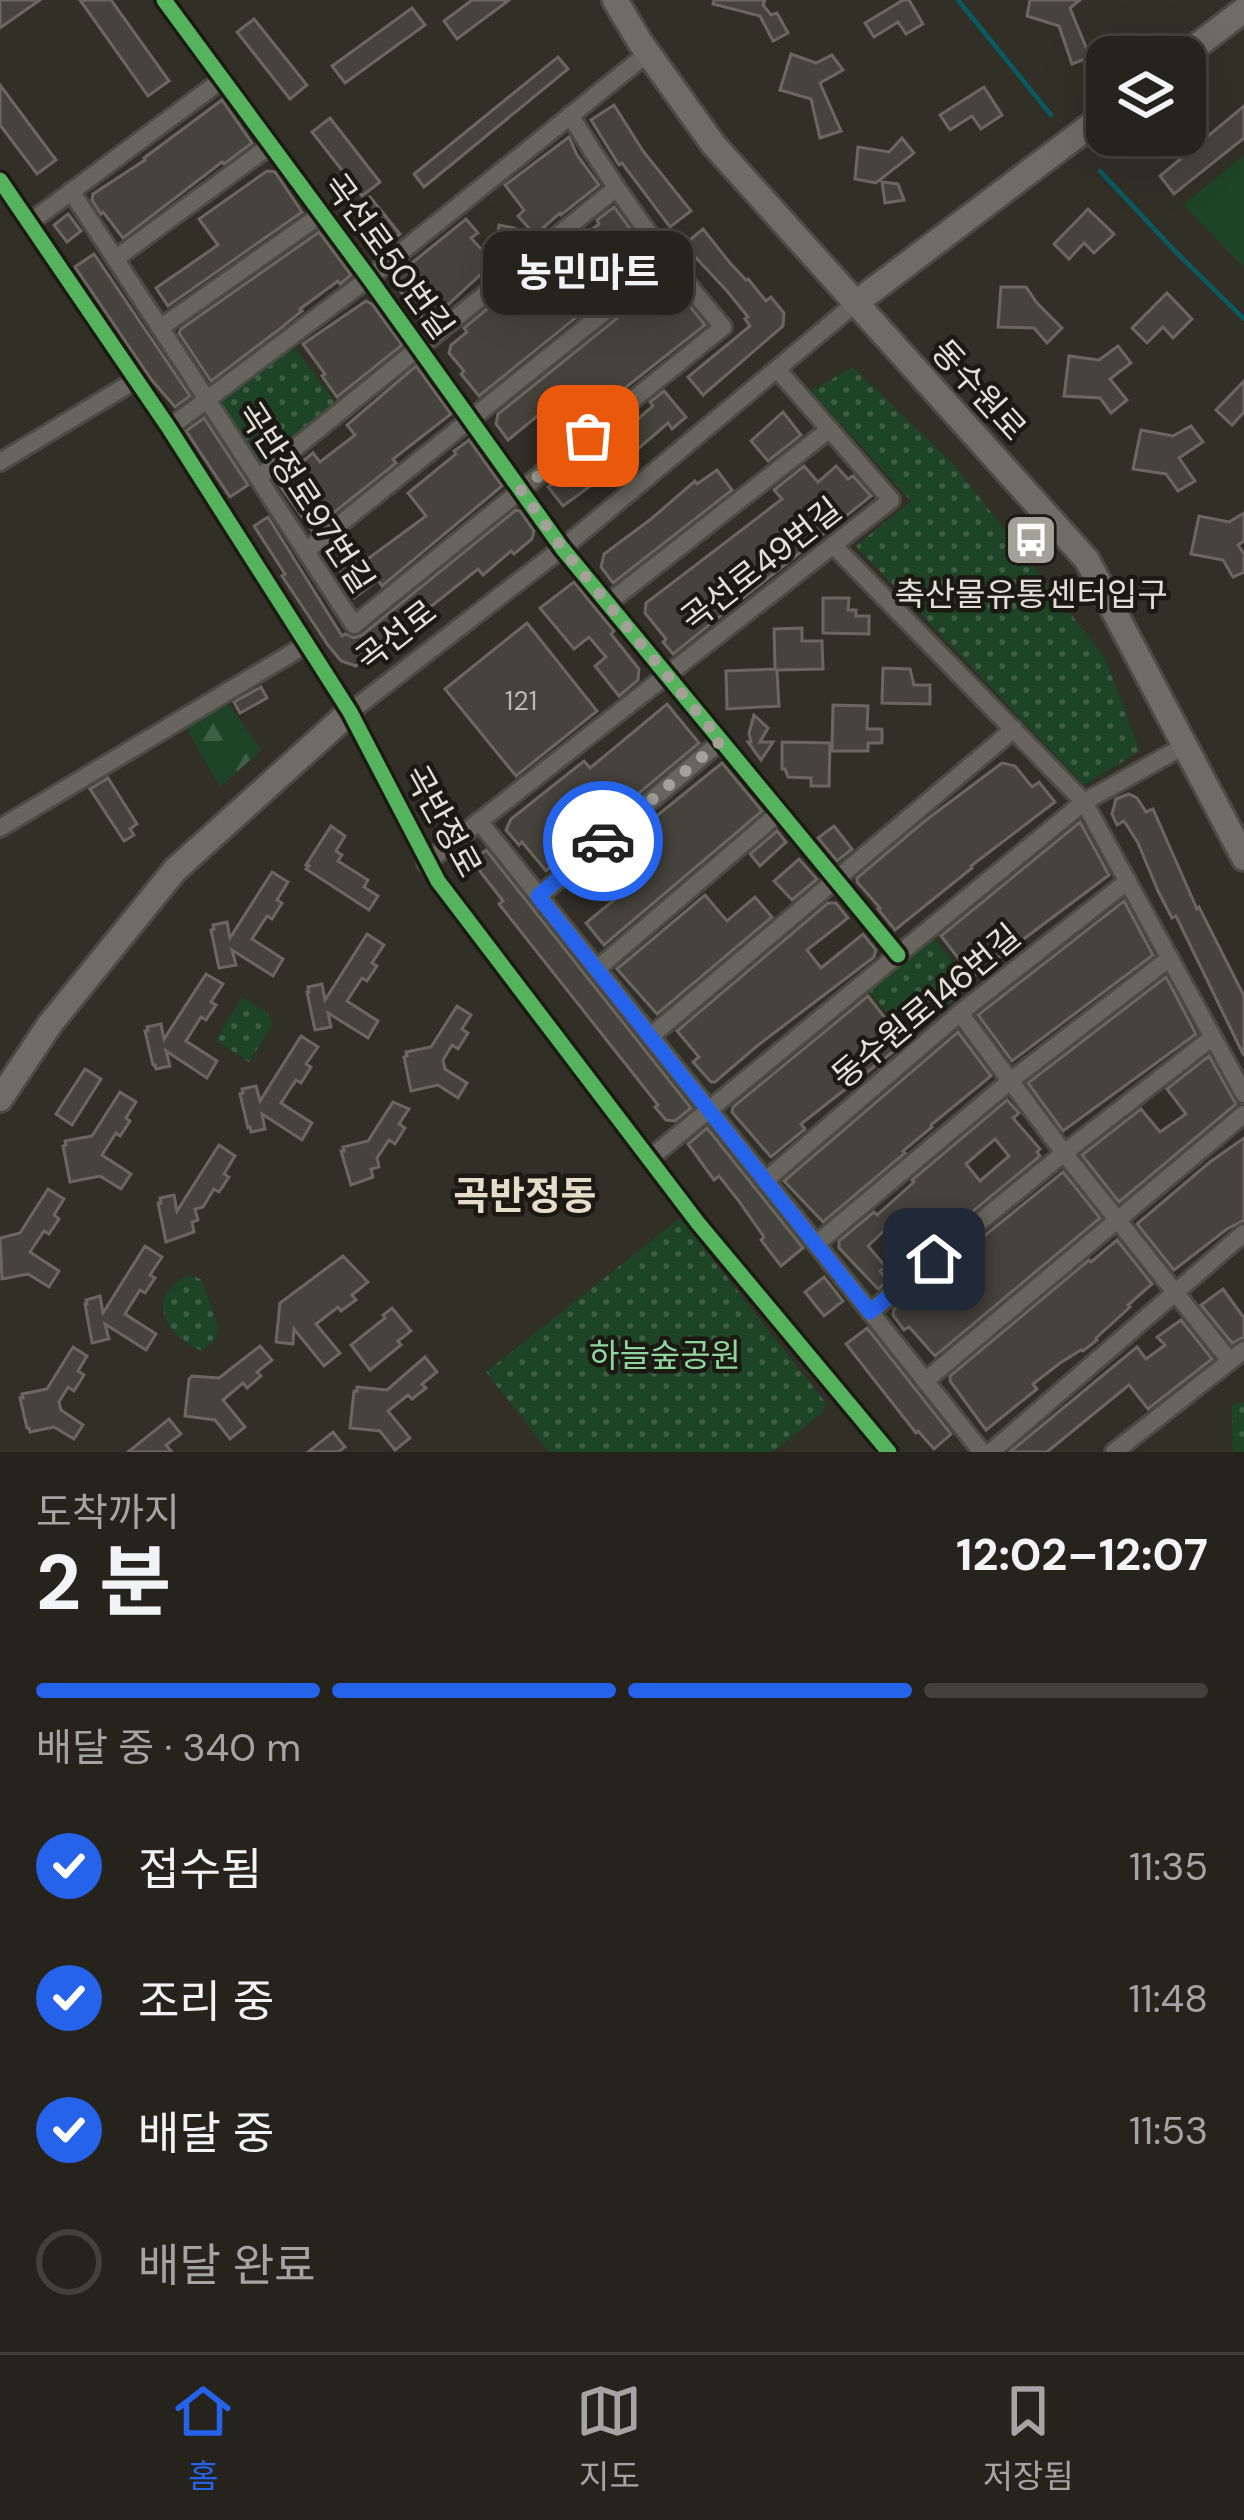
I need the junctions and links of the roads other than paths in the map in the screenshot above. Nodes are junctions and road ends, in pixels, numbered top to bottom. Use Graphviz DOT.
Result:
graph roads {
  1 [pos="164,0"];
  2 [pos="615,0"];
  3 [pos="1244,10"];
  4 [pos="1206,38"];
  5 [pos="648,53"];
  6 [pos="223,80"];
  7 [pos="570,115"];
  8 [pos="1086,130"];
  9 [pos="271,145"];
  10 [pos="0,180"];
  11 [pos="615,189"];
  12 [pos="71,191"];
  13 [pos="322,214"];
  14 [pos="29,223"];
  15 [pos="116,259"];
  16 [pos="667,262"];
  17 [pos="369,278"];
  18 [pos="857,302"];
  19 [pos="160,328"];
  20 [pos="419,348"];
  21 [pos="777,369"];
  22 [pos="136,380"];
  23 [pos="208,401"];
  24 [pos="470,419"];
  25 [pos="169,428"];
  26 [pos="830,429"];
  27 [pos="0,463"];
  28 [pos="258,478"];
  29 [pos="521,490"];
  30 [pos="833,545"];
  31 [pos="562,548"];
  32 [pos="306,551"];
  33 [pos="608,603"];
  34 [pos="307,644"];
  35 [pos="667,675"];
  36 [pos="350,712"];
  37 [pos="1014,729"];
  38 [pos="721,741"];
  39 [pos="1184,746"];
  40 [pos="1084,802"];
  41 [pos="780,812"];
  42 [pos="479,821"];
  43 [pos="0,828"];
  44 [pos="1244,858"];
  45 [pos="426,863"];
  46 [pos="836,880"];
  47 [pos="1128,881"];
  48 [pos="538,896"];
  49 [pos="898,955"];
  50 [pos="1169,958"];
  51 [pos="597,969"];
  52 [pos="960,1013"];
  53 [pos="651,1036"];
  54 [pos="1213,1037"];
  55 [pos="1010,1081"];
  56 [pos="1244,1094"];
  57 [pos="0,1099"];
  58 [pos="709,1109"];
  59 [pos="1244,1114"];
  60 [pos="1064,1154"];
  61 [pos="649,1159"];
  62 [pos="766,1180"];
  63 [pos="1117,1220"];
  64 [pos="1244,1233"];
  65 [pos="817,1244"];
  66 [pos="1175,1292"];
  67 [pos="870,1312"];
  68 [pos="1237,1355"];
  69 [pos="925,1381"];
  70 [pos="889,1452"];
  71 [pos="987,1452"];
  72 [pos="1114,1452"];
  1 -- 6 [label="street, 곡선로50번길"];
  2 -- 5 [label="main road, 동수원로"];
  3 -- 4 [label="main road"];
  5 -- 7 [label="street, 곡반정로97번길"];
  5 -- 18 [label="main road, 동수원로"];
  6 -- 9 [label="street, 곡선로50번길"];
  6 -- 12 [label="street"];
  7 -- 11 [label="street"];
  7 -- 17 [label="street, 곡반정로97번길"];
  8 -- 18 [label="main road, 곡선로"];
  9 -- 13 [label="street, 곡선로50번길"];
  9 -- 15 [label="street"];
  10 -- 14 [label="street, 곡반정로"];
  11 -- 16 [label="street"];
  11 -- 20 [label="street, 곡선로50번길"];
  12 -- 14 [label="street"];
  12 -- 15 [label="street"];
  13 -- 17 [label="street, 곡선로50번길"];
  13 -- 19 [label="street, 곡선로50번길"];
  14 -- 22 [label="street, 곡반정로"];
  15 -- 19 [label="street"];
  16 -- 24 [label="street"];
  16 -- 29 [label="street"];
  17 -- 20 [label="street, 곡선로50번길"];
  17 -- 23 [label="street, 곡반정로97번길"];
  18 -- 21 [label="street, 곡선로"];
  18 -- 39 [label="main road, 동수원로"];
  19 -- 23 [label="street"];
  20 -- 24 [label="street, 곡선로50번길"];
  20 -- 28 [label="street, 곡선로50번길"];
  21 -- 26 [label="street"];
  21 -- 31 [label="street, 곡선로"];
  22 -- 25 [label="street, 곡반정로"];
  22 -- 27 [label="street"];
  23 -- 25 [label="street, 곡반정로97번길"];
  23 -- 28 [label="street, 곡반정로97번길"];
  24 -- 29 [label="street, 곡선로50번길"];
  24 -- 32 [label="street"];
  25 -- 34 [label="street, 곡반정로"];
  26 -- 30 [label="street, 곡선로49번길"];
  26 -- 33 [label="street, 곡선로49번길"];
  28 -- 32 [label="street, 곡반정로97번길"];
  29 -- 31 [label="street, 곡선로50번길"];
  29 -- 32 [label="street, 곡반정로97번길"];
  30 -- 35 [label="street, 곡선로49번길"];
  30 -- 37 [label="street"];
  31 -- 33 [label="street, 곡선로49번길"];
  31 -- 36 [label="street, 곡선로"];
  33 -- 35 [label="street, 곡선로49번길"];
  34 -- 36 [label="street, 곡반정로"];
  34 -- 43 [label="street"];
  35 -- 38 [label="street, 곡선로49번길"];
  35 -- 42 [label="street, 곡선로49번길"];
  36 -- 45 [label="street, 곡반정로"];
  36 -- 57 [label="main road, 곡선로"];
  37 -- 40 [label="street"];
  37 -- 46 [label="street"];
  38 -- 41 [label="street, 곡선로49번길"];
  38 -- 48 [label="street"];
  39 -- 40 [label="street, 동수원로146번길"];
  39 -- 44 [label="main road, 동수원로"];
  40 -- 47 [label="street"];
  40 -- 49 [label="street, 동수원로146번길"];
  41 -- 46 [label="street, 곡선로49번길"];
  41 -- 51 [label="street"];
  42 -- 45 [label="street, 곡선로49번길"];
  42 -- 48 [label="street"];
  45 -- 61 [label="street, 곡반정로"];
  46 -- 49 [label="street, 곡선로49번길"];
  46 -- 53 [label="street"];
  47 -- 50 [label="street"];
  47 -- 52 [label="street, 동수원로146번길"];
  48 -- 51 [label="street"];
  49 -- 58 [label="street, 동수원로146번길"];
  50 -- 54 [label="street"];
  50 -- 55 [label="street"];
  51 -- 53 [label="street"];
  52 -- 55 [label="street"];
  52 -- 62 [label="street, 동수원로146번길"];
  53 -- 58 [label="street"];
  54 -- 56 [label="street"];
  54 -- 60 [label="street"];
  55 -- 60 [label="street"];
  55 -- 65 [label="street"];
  58 -- 61 [label="street, 동수원로146번길"];
  58 -- 62 [label="street"];
  59 -- 63 [label="street"];
  60 -- 63 [label="street"];
  60 -- 67 [label="street"];
  61 -- 70 [label="street, 곡반정로"];
  62 -- 65 [label="street"];
  63 -- 66 [label="street"];
  63 -- 69 [label="street"];
  64 -- 66 [label="street"];
  65 -- 67 [label="street"];
  66 -- 68 [label="street"];
  66 -- 71 [label="street"];
  67 -- 69 [label="street"];
  68 -- 72 [label="street"];
  69 -- 71 [label="street"];
}
